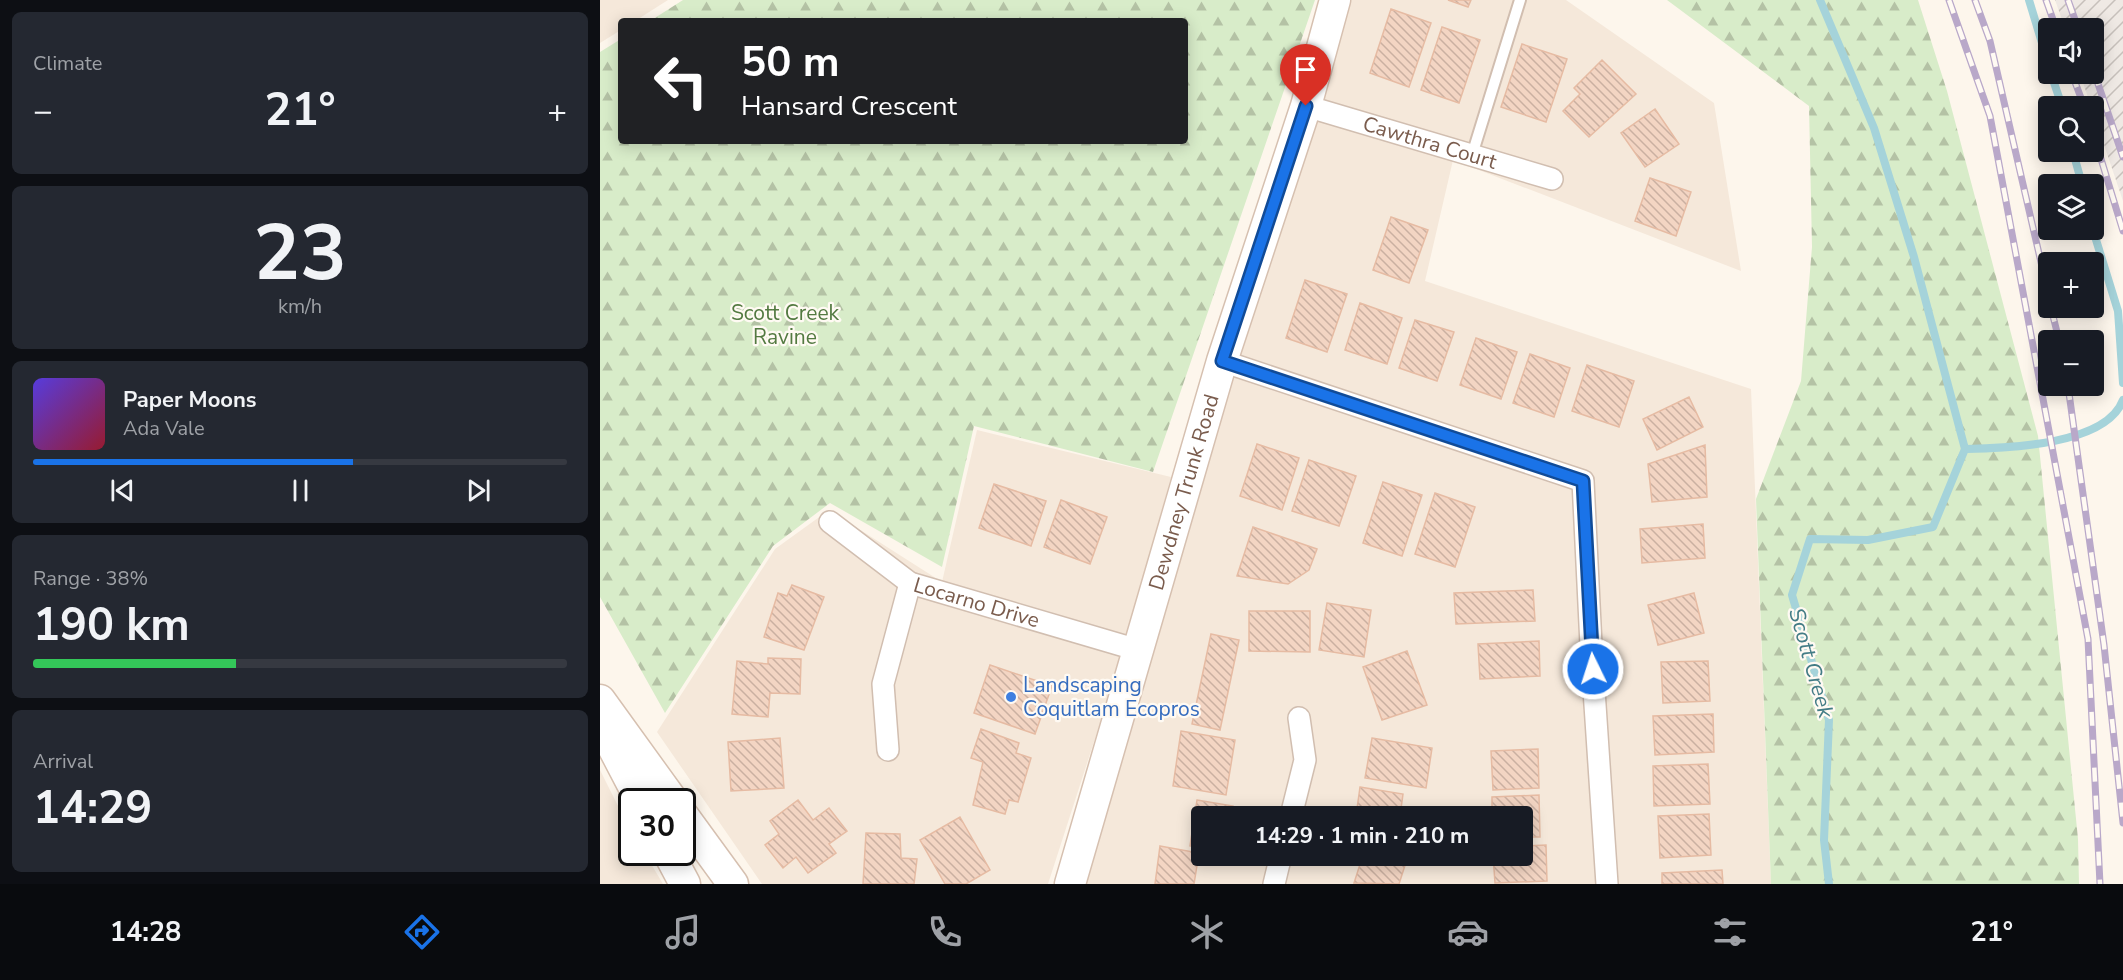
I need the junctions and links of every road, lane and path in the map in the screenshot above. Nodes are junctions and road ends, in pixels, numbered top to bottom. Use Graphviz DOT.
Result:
graph roads {
  1 [pos="1335,0"];
  2 [pos="1520,0"];
  3 [pos="1306,106"];
  4 [pos="1472,155"];
  5 [pos="1552,179"];
  6 [pos="1222,361"];
  7 [pos="830,522"];
  8 [pos="910,583"];
  9 [pos="1138,650"];
  10 [pos="600,700"];
  11 [pos="1299,718"];
  12 [pos="600,723"];
  13 [pos="888,750"];
  14 [pos="634,788"];
  15 [pos="664,788"];
  16 [pos="1294,806"];
  17 [pos="696,833"];
  18 [pos="675,866"];
  19 [pos="1278,866"];
  20 [pos="685,884"];
  21 [pos="733,884"];
  22 [pos="1070,884"];
  23 [pos="1274,884"];
  24 [pos="1607,884"];
  1 -- 3 [label="main road, Dewdney Trunk Road"];
  2 -- 4 [label="lane"];
  3 -- 4 [label="street, Cawthra Court"];
  3 -- 6 [label="main road, Dewdney Trunk Road"];
  4 -- 5 [label="street, Cawthra Court"];
  6 -- 9 [label="main road, Dewdney Trunk Road"];
  6 -- 24 [label="street"];
  7 -- 8 [label="street, Locarno Drive"];
  8 -- 9 [label="street, Locarno Drive"];
  8 -- 13 [label="street"];
  9 -- 22 [label="main road, Dewdney Trunk Road"];
  10 -- 15 [label="main road"];
  11 -- 16 [label="street"];
  12 -- 14 [label="main road"];
  17 -- 21 [label="main road"];
  18 -- 20 [label="main road"];
  19 -- 23 [label="street"];
}
